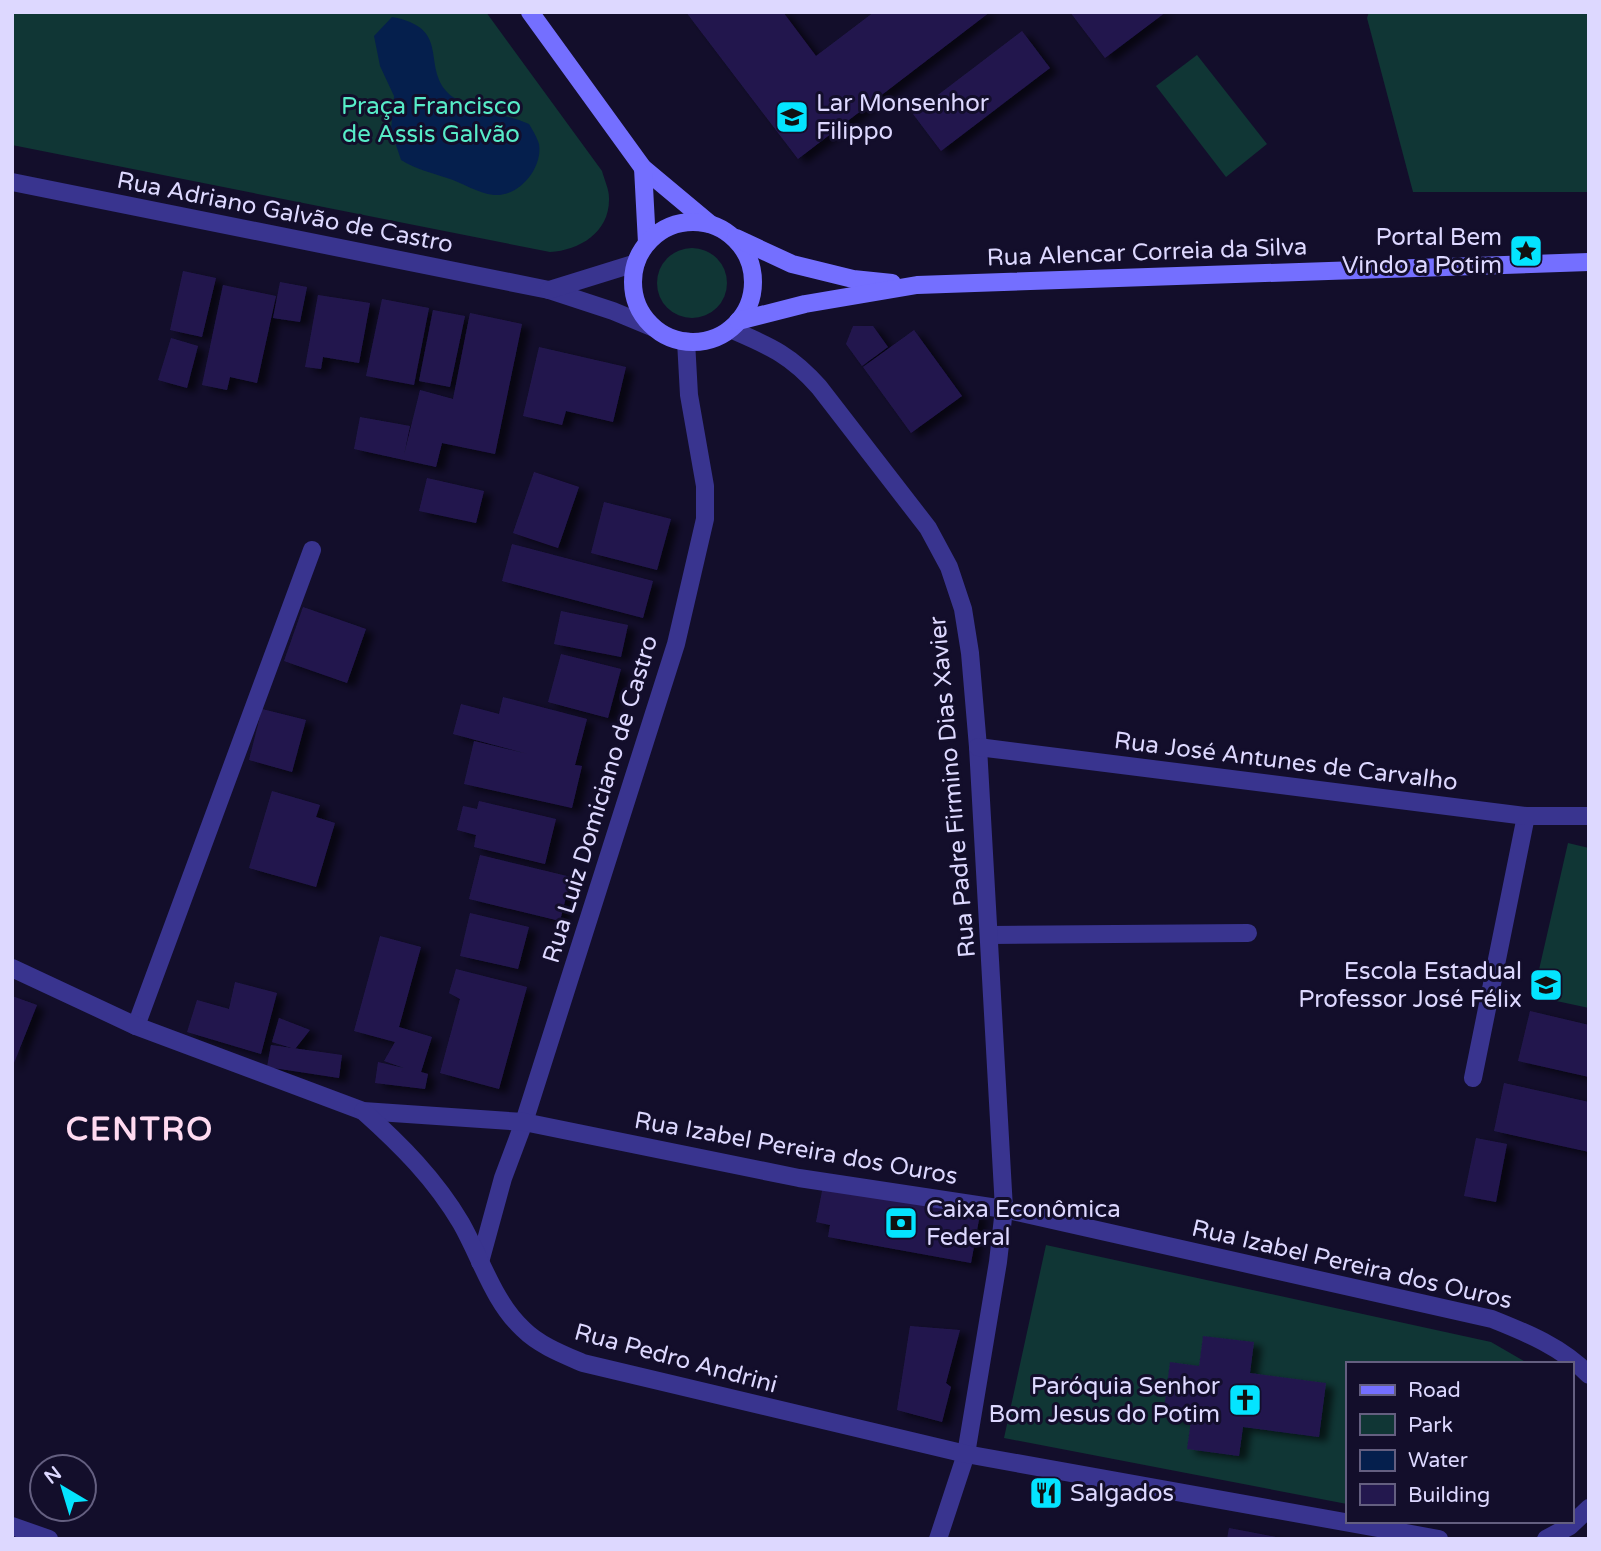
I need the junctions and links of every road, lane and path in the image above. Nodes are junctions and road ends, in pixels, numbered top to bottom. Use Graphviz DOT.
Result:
graph roads {
  1 [pos="530,12"];
  2 [pos="643,168"];
  3 [pos="12,182"];
  4 [pos="712,225"];
  5 [pos="732,237"];
  6 [pos="647,243"];
  7 [pos="1589,262"];
  8 [pos="636,264"];
  9 [pos="917,285"];
  10 [pos="549,290"];
  11 [pos="734,325"];
  12 [pos="654,328"];
  13 [pos="686,341"];
  14 [pos="312,550"];
  15 [pos="978,747"];
  16 [pos="1526,816"];
  17 [pos="1589,816"];
  18 [pos="1248,933"];
  19 [pos="990,935"];
  20 [pos="12,968"];
  21 [pos="136,1027"];
  22 [pos="1473,1078"];
  23 [pos="363,1111"];
  24 [pos="524,1122"];
  25 [pos="1004,1209"];
  26 [pos="481,1262"];
  27 [pos="1585,1366"];
  28 [pos="966,1454"];
  29 [pos="1587,1514"];
  30 [pos="1346,1522"];
  31 [pos="1350,1523"];
  32 [pos="12,1526"];
  33 [pos="49,1539"];
  34 [pos="938,1539"];
  35 [pos="1439,1539"];
  36 [pos="1546,1539"];
  1 -- 2 [label="main road"];
  2 -- 4 [label="main road"];
  2 -- 6 [label="main road"];
  3 -- 10 [label="street, Rua Adriano Galvão de Castro"];
  4 -- 5 [label="main road"];
  4 -- 6 [label="main road"];
  5 -- 9 [label="main road, Rua Alencar Correia da Silva"];
  5 -- 11 [label="main road"];
  6 -- 8 [label="main road"];
  7 -- 9 [label="main road, Rua Alencar Correia da Silva"];
  8 -- 10 [label="street, Rua Adriano Galvão de Castro"];
  8 -- 12 [label="main road"];
  9 -- 11 [label="main road, Rua Alencar Correia da Silva"];
  10 -- 12 [label="street, Rua Adriano Galvão de Castro"];
  11 -- 13 [label="main road"];
  11 -- 15 [label="street, Rua Padre Firmino Dias Xavier"];
  12 -- 13 [label="main road"];
  13 -- 24 [label="street, Rua Luiz Domiciano de Castro"];
  14 -- 21 [label="street"];
  15 -- 16 [label="street, Rua José Antunes de Carvalho"];
  15 -- 19 [label="street, Rua Padre Firmino Dias Xavier"];
  16 -- 17 [label="street, Rua José Antunes de Carvalho"];
  16 -- 22 [label="street"];
  18 -- 19 [label="street"];
  19 -- 25 [label="street, Rua Padre Firmino Dias Xavier"];
  20 -- 21 [label="street"];
  21 -- 23 [label="street"];
  23 -- 24 [label="street, Rua Izabel Pereira dos Ouros"];
  23 -- 26 [label="street, Rua Pedro Andrini"];
  24 -- 25 [label="street, Rua Izabel Pereira dos Ouros"];
  24 -- 26 [label="street, Rua Luiz Domiciano de Castro"];
  25 -- 27 [label="street, Rua Izabel Pereira dos Ouros"];
  25 -- 28 [label="street, Rua Padre Firmino Dias Xavier"];
  26 -- 28 [label="street, Rua Pedro Andrini"];
  28 -- 30 [label="street, Rua Pedro Andrini"];
  28 -- 34 [label="street, Rua Padre Firmino Dias Xavier"];
  29 -- 36 [label="street"];
  31 -- 35 [label="street, Rua Pedro Andrini"];
  32 -- 33 [label="street"];
}
